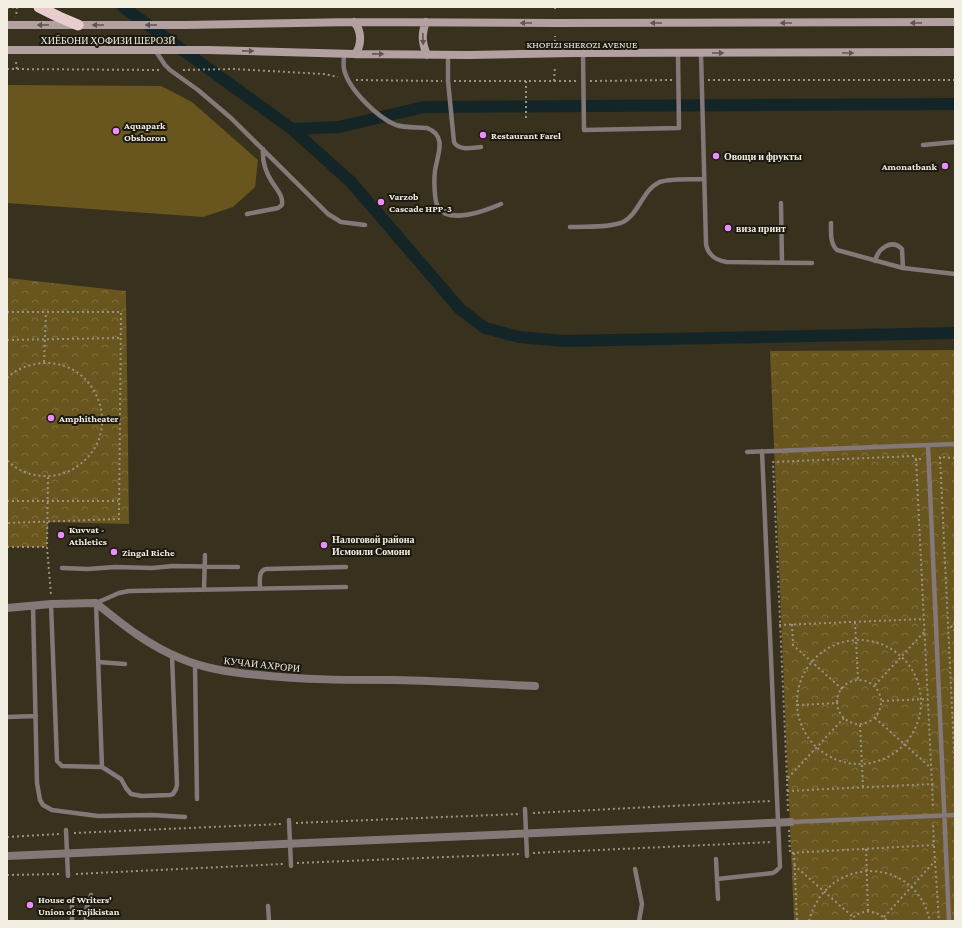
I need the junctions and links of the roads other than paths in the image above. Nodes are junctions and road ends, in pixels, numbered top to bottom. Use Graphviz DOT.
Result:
graph roads {
  1 [pos="39,7"];
  2 [pos="354,22"];
  3 [pos="426,22"];
  4 [pos="955,22"];
  5 [pos="185,24"];
  6 [pos="7,25"];
  7 [pos="78,25"];
  8 [pos="7,50"];
  9 [pos="155,50"];
  10 [pos="209,50"];
  11 [pos="955,52"];
  12 [pos="583,53"];
  13 [pos="678,53"];
  14 [pos="701,53"];
  15 [pos="344,54"];
  16 [pos="355,54"];
  17 [pos="427,55"];
  18 [pos="448,55"];
  19 [pos="955,142"];
  20 [pos="923,145"];
  21 [pos="480,147"];
  22 [pos="263,149"];
  23 [pos="704,179"];
  24 [pos="781,203"];
  25 [pos="501,204"];
  26 [pos="247,214"];
  27 [pos="831,223"];
  28 [pos="365,224"];
  29 [pos="570,227"];
  30 [pos="875,260"];
  31 [pos="782,262"];
  32 [pos="812,263"];
  33 [pos="903,268"];
  34 [pos="955,274"];
  35 [pos="955,444"];
  36 [pos="928,445"];
  37 [pos="762,451"];
  38 [pos="747,452"];
  39 [pos="204,555"];
  40 [pos="204,566"];
  41 [pos="238,567"];
  42 [pos="346,567"];
  43 [pos="62,568"];
  44 [pos="346,587"];
  45 [pos="260,588"];
  46 [pos="204,590"];
  47 [pos="96,603"];
  48 [pos="51,604"];
  49 [pos="33,606"];
  50 [pos="7,608"];
  51 [pos="172,655"];
  52 [pos="98,662"];
  53 [pos="125,664"];
  54 [pos="195,664"];
  55 [pos="535,686"];
  56 [pos="7,716"];
  57 [pos="36,716"];
  58 [pos="102,767"];
  59 [pos="197,799"];
  60 [pos="525,811"];
  61 [pos="944,815"];
  62 [pos="955,815"];
  63 [pos="185,817"];
  64 [pos="289,822"];
  65 [pos="778,822"];
  66 [pos="791,822"];
  67 [pos="66,832"];
  68 [pos="526,833"];
  69 [pos="290,844"];
  70 [pos="67,854"];
  71 [pos="527,854"];
  72 [pos="7,856"];
  73 [pos="716,858"];
  74 [pos="291,865"];
  75 [pos="635,869"];
  76 [pos="68,875"];
  77 [pos="717,879"];
  78 [pos="91,895"];
  79 [pos="72,899"];
  80 [pos="718,899"];
  81 [pos="268,906"];
  82 [pos="72,921"];
  83 [pos="86,921"];
  84 [pos="269,921"];
  85 [pos="639,921"];
  86 [pos="949,921"];
  1 -- 7 [label="highway"];
  2 -- 3 [label="main road, KHOFIZI SHEROZI AVENUE"];
  2 -- 5 [label="main road, KHOFIZI SHEROZI AVENUE"];
  2 -- 16 [label="main road"];
  4 -- 3 [label="main road, KHOFIZI SHEROZI AVENUE, one-way"];
  3 -- 17 [label="main road, one-way"];
  5 -- 7 [label="main road, ХИЁБОНИ ҲОФИЗИ ШЕРОЗӢ, one-way"];
  7 -- 6 [label="main road, one-way"];
  8 -- 9 [label="main road, ХИЁБОНИ ҲОФИЗИ ШЕРОЗӢ"];
  9 -- 10 [label="main road, ХИЁБОНИ ҲОФИЗИ ШЕРОЗӢ"];
  9 -- 22 [label="lane"];
  10 -- 15 [label="main road, KHOFIZI SHEROZI AVENUE, one-way"];
  14 -- 11 [label="main road, KHOFIZI SHEROZI AVENUE, one-way"];
  12 -- 13 [label="main road, KHOFIZI SHEROZI AVENUE"];
  12 -- 13 [label="lane"];
  12 -- 18 [label="main road, KHOFIZI SHEROZI AVENUE"];
  13 -- 14 [label="main road, KHOFIZI SHEROZI AVENUE"];
  14 -- 23 [label="lane"];
  15 -- 16 [label="main road, KHOFIZI SHEROZI AVENUE"];
  15 -- 25 [label="lane"];
  16 -- 17 [label="main road, KHOFIZI SHEROZI AVENUE, one-way"];
  17 -- 18 [label="main road, KHOFIZI SHEROZI AVENUE"];
  18 -- 21 [label="lane"];
  19 -- 20 [label="lane"];
  22 -- 26 [label="lane"];
  22 -- 28 [label="lane"];
  23 -- 29 [label="lane"];
  23 -- 31 [label="lane"];
  24 -- 31 [label="lane"];
  27 -- 30 [label="lane"];
  30 -- 33 [label="lane"];
  30 -- 33 [label="lane"];
  31 -- 32 [label="lane"];
  33 -- 34 [label="lane"];
  35 -- 36 [label="lane"];
  36 -- 37 [label="lane"];
  36 -- 61 [label="lane"];
  37 -- 38 [label="lane"];
  37 -- 65 [label="lane"];
  39 -- 40 [label="lane"];
  40 -- 41 [label="lane"];
  40 -- 43 [label="lane"];
  40 -- 46 [label="lane"];
  42 -- 45 [label="lane"];
  44 -- 45 [label="lane"];
  45 -- 46 [label="lane"];
  46 -- 47 [label="lane"];
  47 -- 48 [label="street"];
  47 -- 51 [label="street, КУЧАИ АХРОРИ"];
  47 -- 52 [label="lane"];
  48 -- 49 [label="street"];
  48 -- 58 [label="lane"];
  49 -- 50 [label="street"];
  49 -- 57 [label="lane"];
  51 -- 54 [label="street, КУЧАИ АХРОРИ"];
  51 -- 58 [label="lane"];
  52 -- 53 [label="lane"];
  52 -- 58 [label="lane"];
  54 -- 55 [label="street, КУЧАИ АХРОРИ"];
  54 -- 59 [label="lane"];
  56 -- 57 [label="lane"];
  57 -- 63 [label="lane"];
  60 -- 68 [label="lane"];
  61 -- 62 [label="lane"];
  61 -- 66 [label="lane"];
  61 -- 86 [label="lane"];
  64 -- 69 [label="lane"];
  65 -- 66 [label="street"];
  65 -- 68 [label="street"];
  65 -- 77 [label="lane"];
  67 -- 70 [label="lane"];
  68 -- 69 [label="street"];
  68 -- 71 [label="lane"];
  69 -- 70 [label="street"];
  69 -- 74 [label="lane"];
  70 -- 72 [label="street"];
  70 -- 76 [label="lane"];
  73 -- 77 [label="lane"];
  75 -- 85 [label="lane"];
  77 -- 80 [label="lane"];
  78 -- 83 [label="lane"];
  79 -- 82 [label="lane"];
  81 -- 84 [label="lane"];
}
